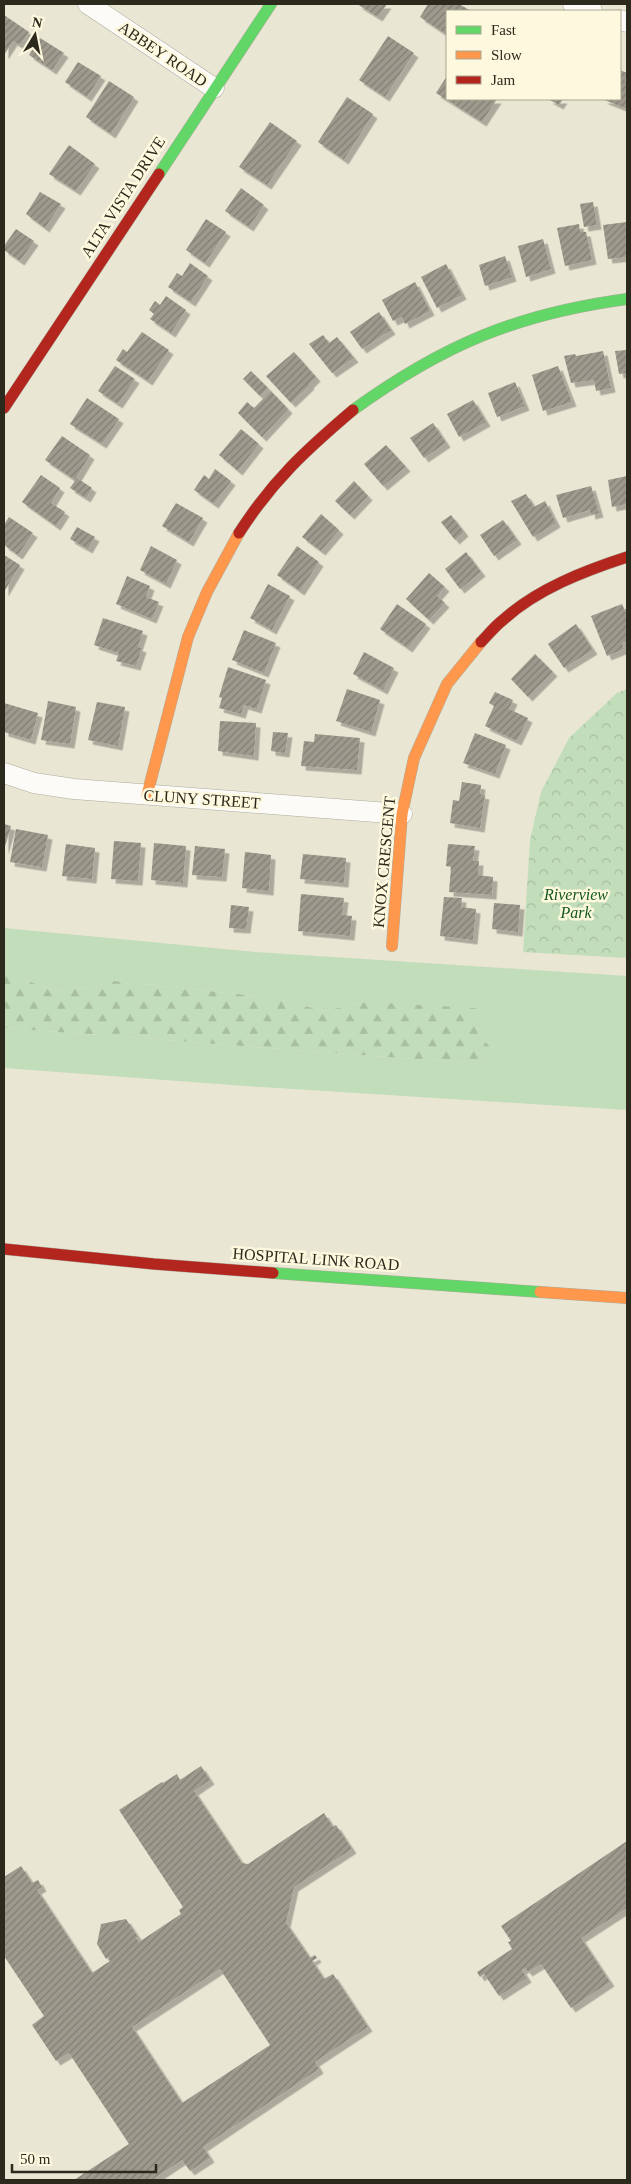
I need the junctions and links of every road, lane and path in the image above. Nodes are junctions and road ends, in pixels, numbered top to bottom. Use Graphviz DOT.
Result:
graph roads {
  1 [pos="88,4"];
  2 [pos="271,4"];
  3 [pos="573,4"];
  4 [pos="589,10"];
  5 [pos="214,88"];
  6 [pos="627,299"];
  7 [pos="4,408"];
  8 [pos="627,557"];
  9 [pos="4,772"];
  10 [pos="148,795"];
  11 [pos="402,814"];
  12 [pos="392,946"];
  13 [pos="4,1248"];
  14 [pos="627,1298"];
  1 -- 5 [label="street, ABBEY ROAD"];
  2 -- 5 [label="street, ALTA VISTA DRIVE"];
  3 -- 4 [label="street"];
  5 -- 7 [label="street, ALTA VISTA DRIVE"];
  6 -- 10 [label="street"];
  8 -- 11 [label="street, KNOX CRESCENT"];
  9 -- 10 [label="street, CLUNY STREET"];
  10 -- 11 [label="street, CLUNY STREET"];
  11 -- 12 [label="street, KNOX CRESCENT"];
  13 -- 14 [label="street, HOSPITAL LINK ROAD"];
}
